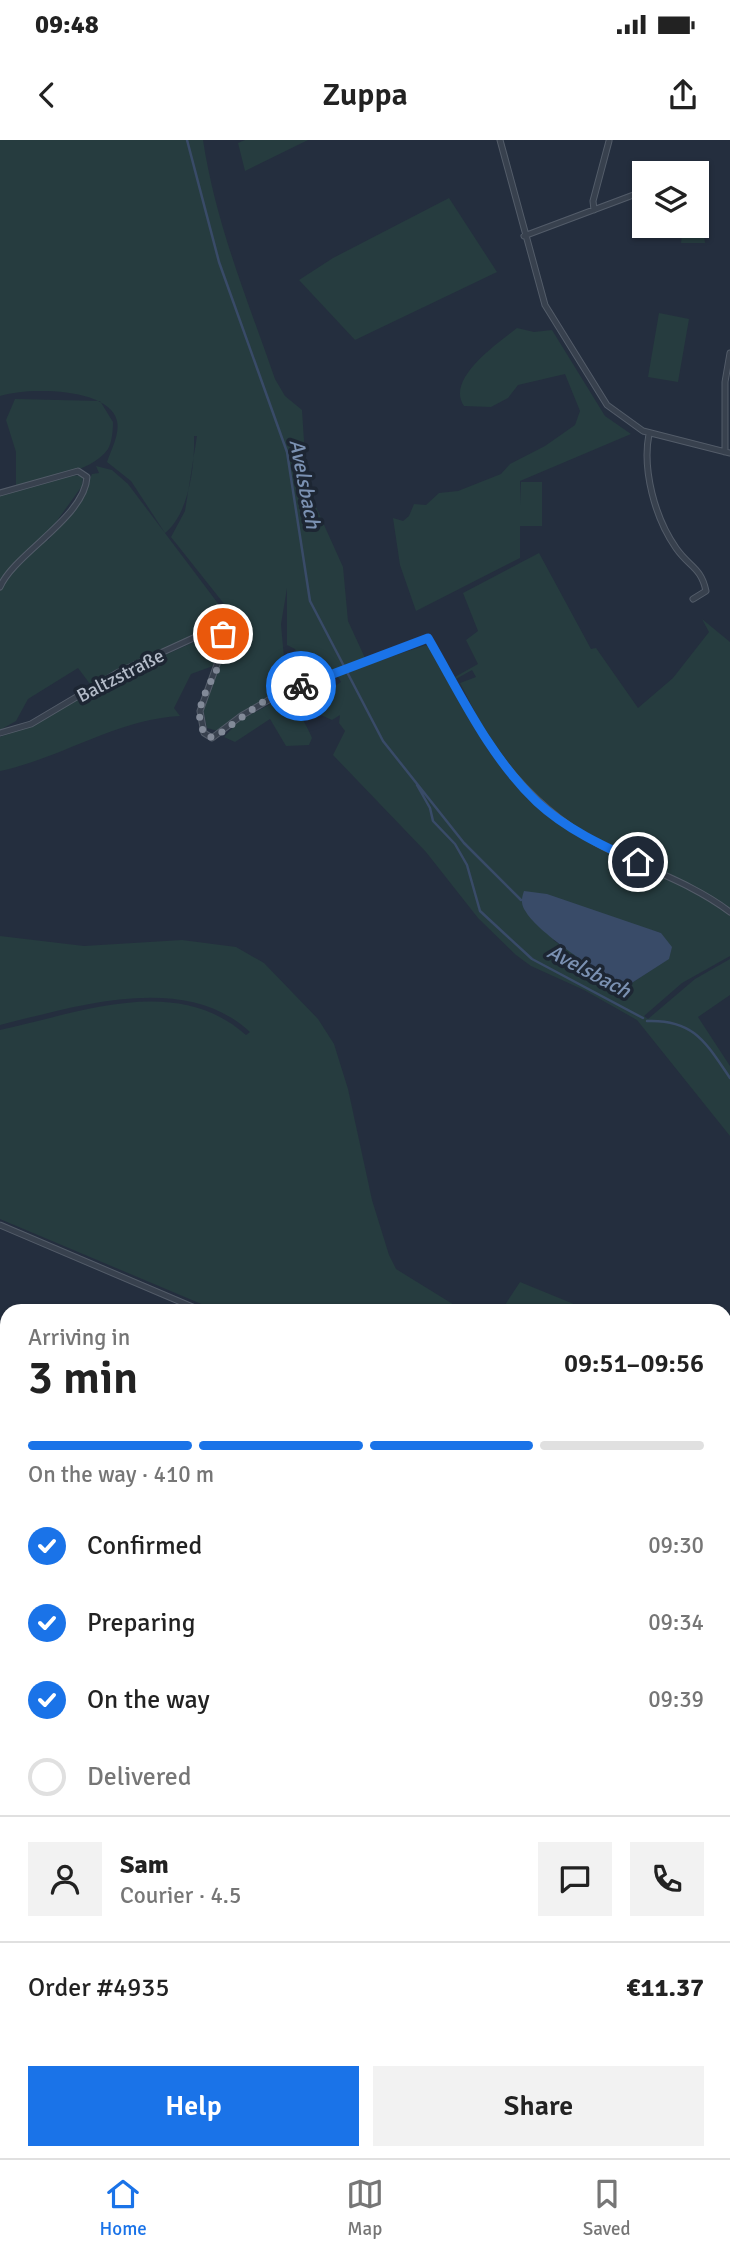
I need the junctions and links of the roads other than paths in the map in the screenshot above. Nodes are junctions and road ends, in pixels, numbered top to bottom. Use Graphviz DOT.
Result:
graph roads {
  1 [pos="500,140"];
  2 [pos="609,141"];
  3 [pos="632,195"];
  4 [pos="594,209"];
  5 [pos="524,236"];
  6 [pos="730,353"];
  7 [pos="649,434"];
  8 [pos="727,452"];
  9 [pos="0,493"];
  10 [pos="0,587"];
  11 [pos="694,598"];
  12 [pos="0,733"];
  13 [pos="730,912"];
  14 [pos="0,1225"];
  15 [pos="186,1304"];
  1 -- 5 [label="street"];
  2 -- 4 [label="street"];
  3 -- 4 [label="street"];
  4 -- 5 [label="street"];
  5 -- 7 [label="street"];
  6 -- 8 [label="street"];
  7 -- 8 [label="street"];
  7 -- 11 [label="street"];
  9 -- 10 [label="street"];
  12 -- 13 [label="street, Baltzstraße"];
  14 -- 15 [label="street"];
}
